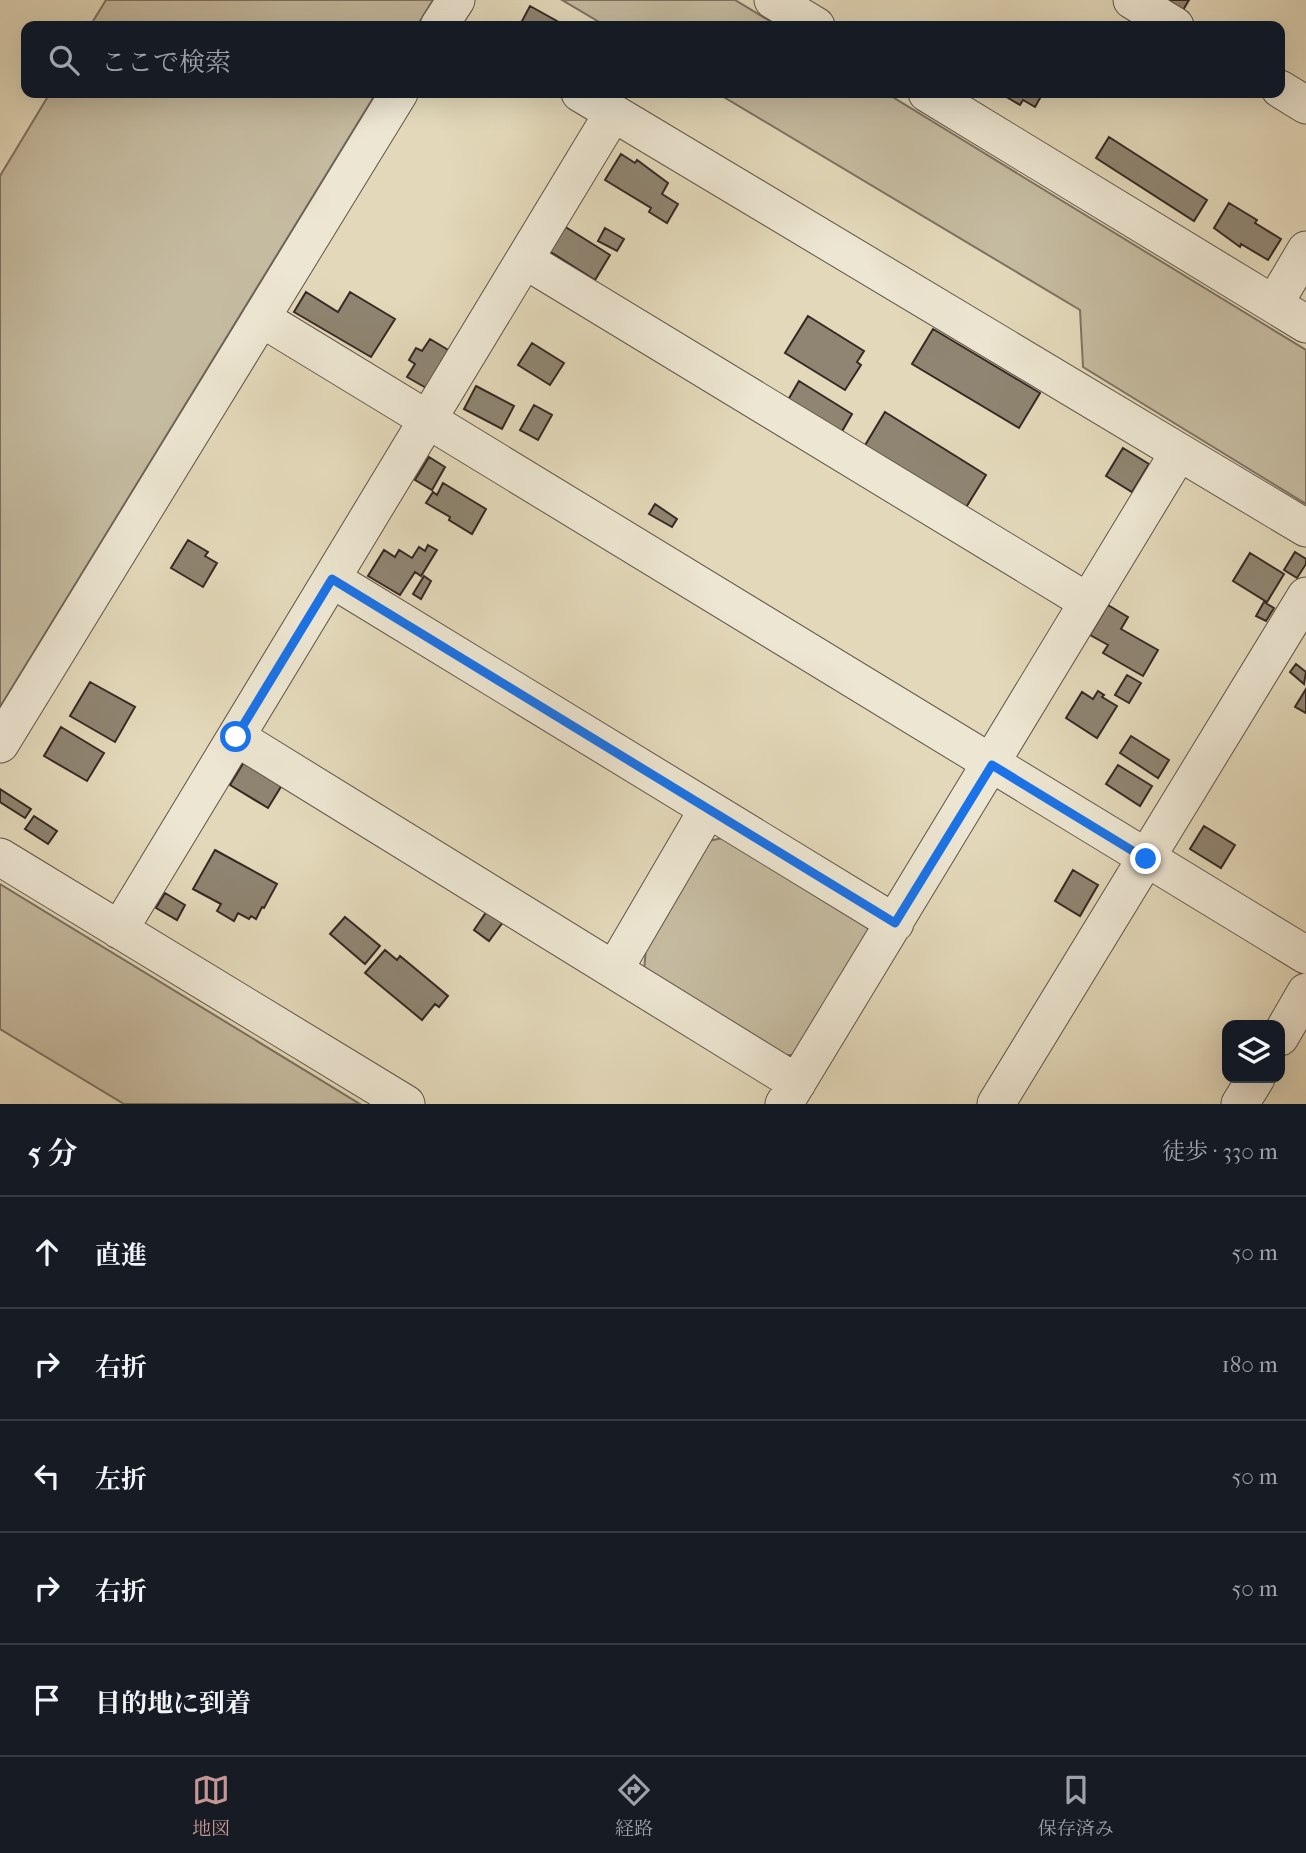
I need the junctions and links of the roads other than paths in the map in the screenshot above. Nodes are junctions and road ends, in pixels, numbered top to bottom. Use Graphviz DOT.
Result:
graph roads {
  1 [pos="773,0"];
  2 [pos="1132,0"];
  3 [pos="808,21"];
  4 [pos="1167,21"];
  5 [pos="1285,92"];
  6 [pos="396,98"];
  7 [pos="588,98"];
  8 [pos="935,98"];
  9 [pos="1306,104"];
  10 [pos="613,113"];
  11 [pos="1306,250"];
  12 [pos="525,260"];
  13 [pos="1274,304"];
  14 [pos="261,318"];
  15 [pos="1306,324"];
  16 [pos="428,419"];
  17 [pos="1179,452"];
  18 [pos="1306,528"];
  19 [pos="332,579"];
  20 [pos="1306,596"];
  21 [pos="1088,602"];
  22 [pos="236,737"];
  23 [pos="0,744"];
  24 [pos="992,765"];
  25 [pos="708,809"];
  26 [pos="0,858"];
  27 [pos="1146,859"];
  28 [pos="895,923"];
  29 [pos="119,930"];
  30 [pos="1306,955"];
  31 [pos="614,970"];
  32 [pos="1306,992"];
  33 [pos="1285,1028"];
  34 [pos="791,1093"];
  35 [pos="406,1104"];
  36 [pos="996,1104"];
  1 -- 3 [label="street"];
  2 -- 4 [label="street"];
  5 -- 9 [label="street"];
  6 -- 14 [label="street"];
  7 -- 10 [label="street"];
  8 -- 13 [label="street"];
  10 -- 12 [label="street"];
  10 -- 17 [label="street"];
  11 -- 13 [label="street"];
  12 -- 16 [label="street"];
  12 -- 21 [label="street"];
  13 -- 15 [label="street"];
  14 -- 16 [label="street"];
  14 -- 23 [label="street"];
  16 -- 19 [label="street"];
  16 -- 24 [label="street"];
  17 -- 18 [label="street"];
  17 -- 21 [label="street"];
  19 -- 22 [label="street"];
  19 -- 25 [label="street"];
  20 -- 27 [label="street"];
  21 -- 24 [label="street"];
  22 -- 29 [label="street"];
  22 -- 31 [label="street"];
  24 -- 27 [label="street"];
  24 -- 28 [label="street"];
  25 -- 28 [label="street"];
  25 -- 31 [label="street"];
  26 -- 29 [label="street"];
  27 -- 30 [label="street"];
  27 -- 36 [label="street"];
  28 -- 34 [label="street"];
  29 -- 35 [label="street"];
  31 -- 34 [label="street"];
  32 -- 33 [label="street"];
}
